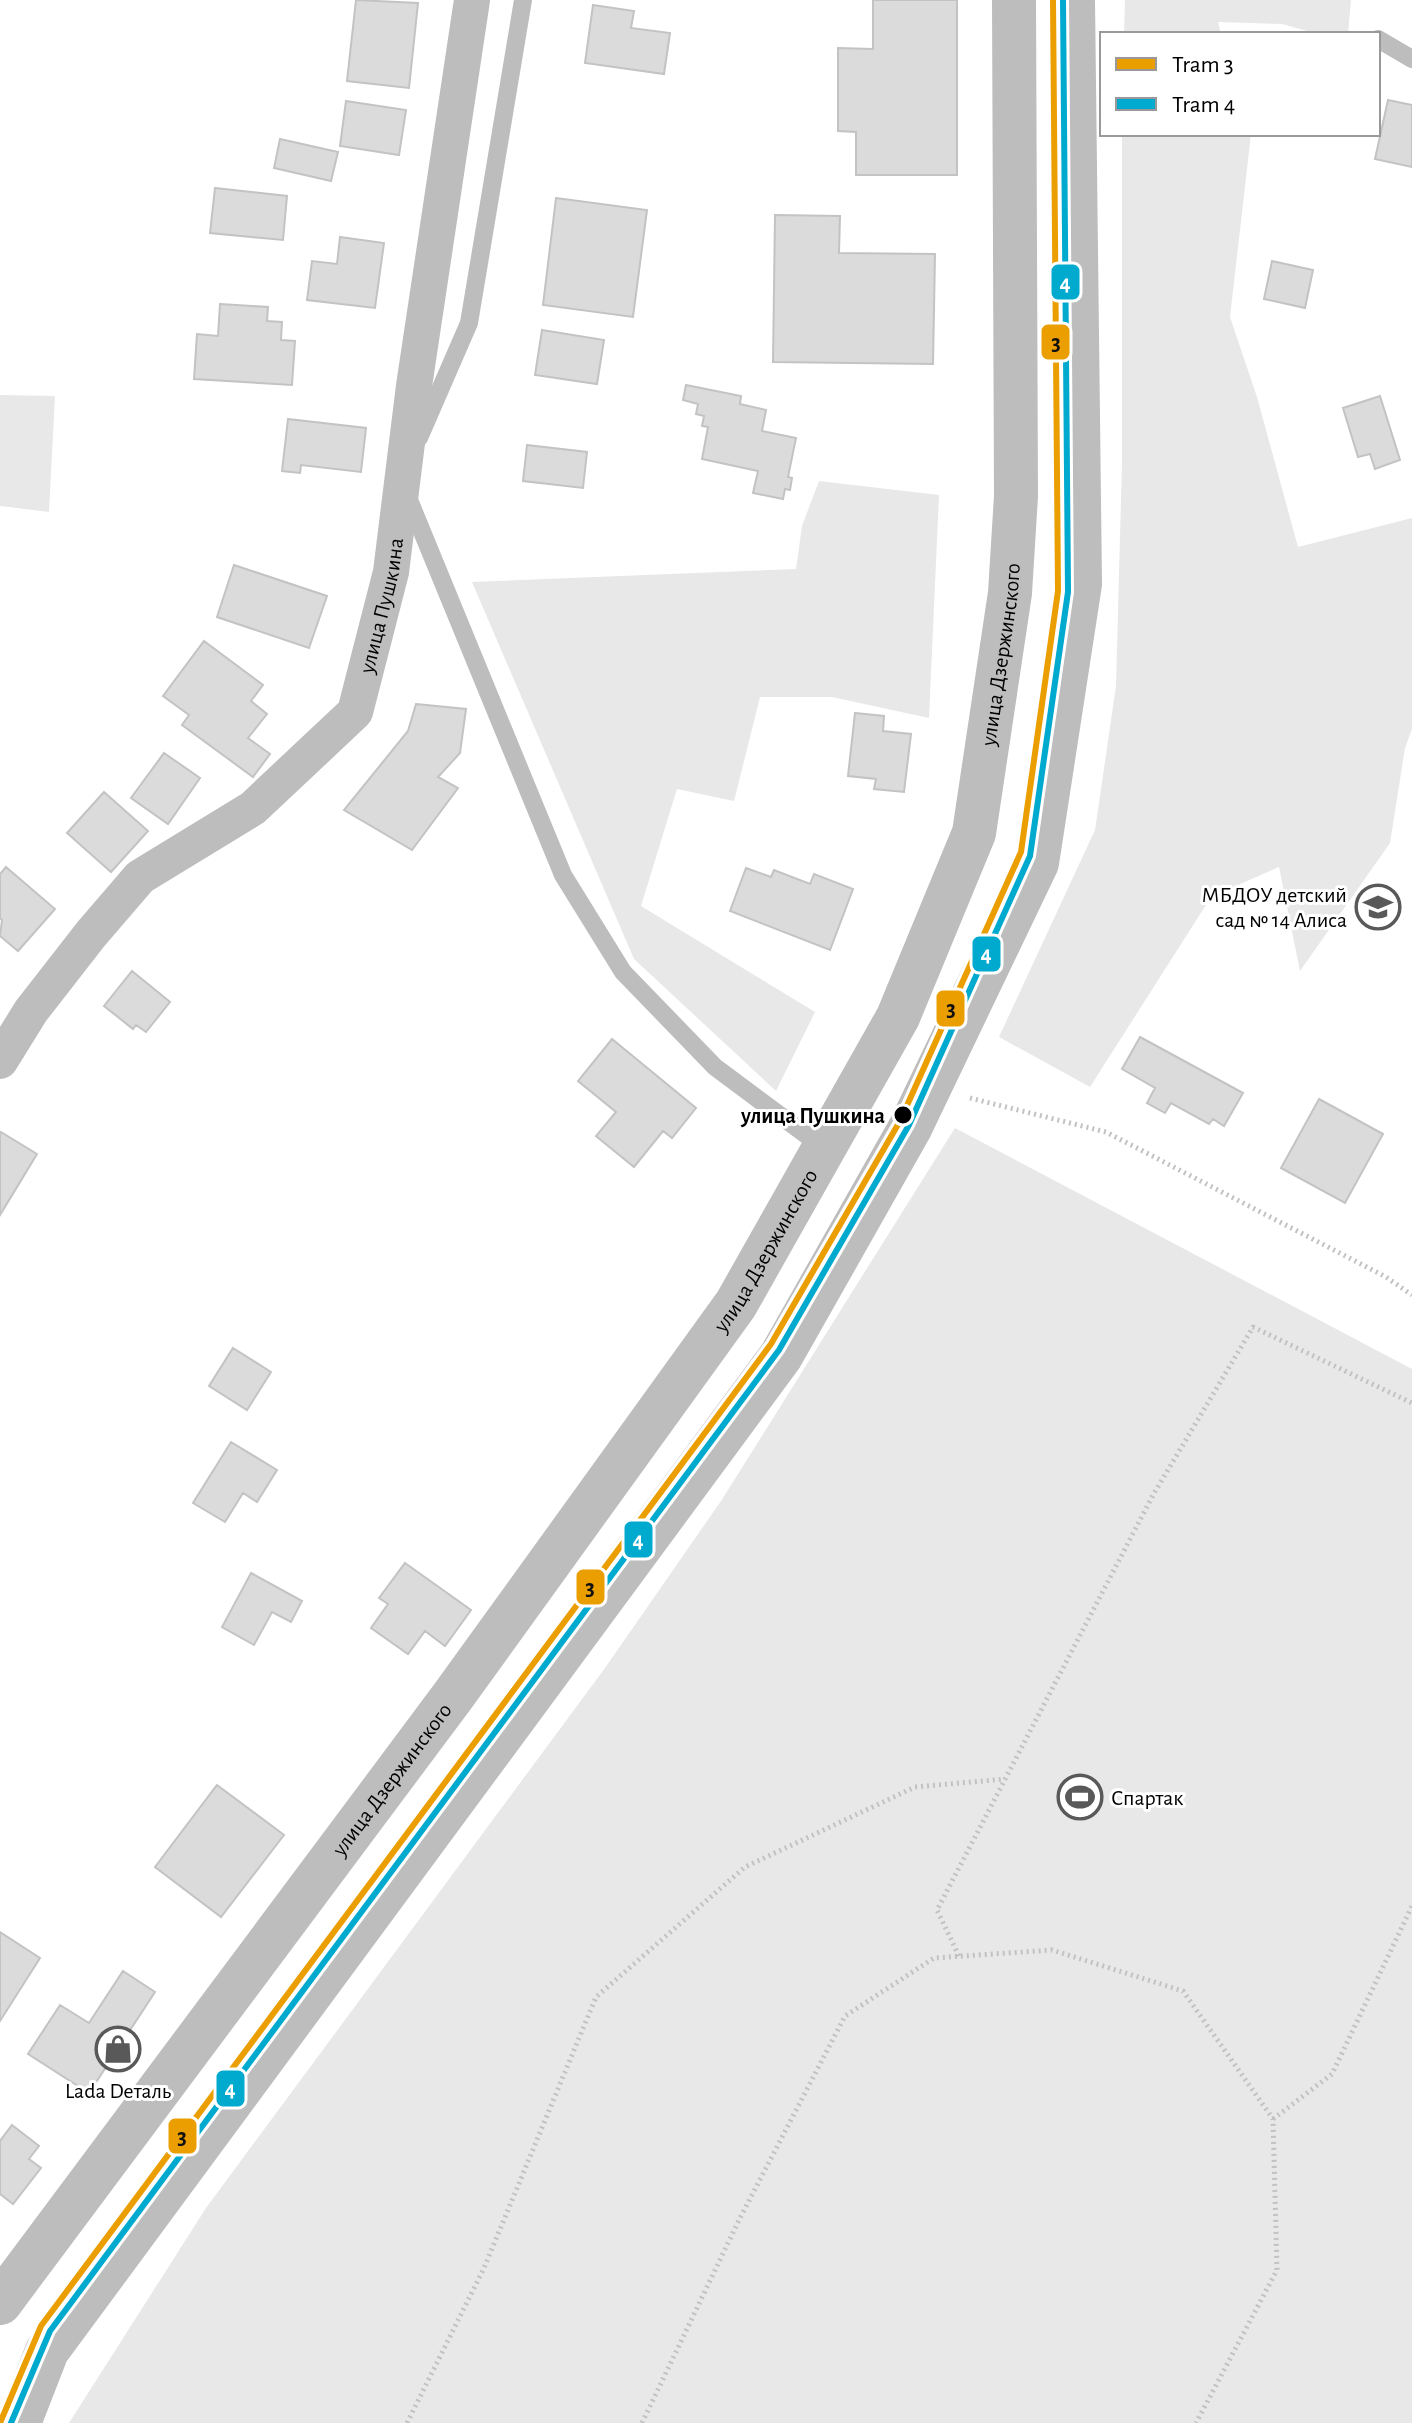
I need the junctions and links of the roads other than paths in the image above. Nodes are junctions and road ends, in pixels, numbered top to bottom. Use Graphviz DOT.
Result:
graph roads {
  1 [pos="472,0"];
  2 [pos="523,0"];
  3 [pos="1014,0"];
  4 [pos="1073,0"];
  5 [pos="1380,40"];
  6 [pos="1412,59"];
  7 [pos="401,480"];
  8 [pos="0,1061"];
  9 [pos="824,1148"];
  10 [pos="0,2303"];
  11 [pos="19,2423"];
  1 -- 7 [label="street, улица Пушкина"];
  2 -- 7 [label="lane"];
  3 -- 9 [label="main road, улица Дзержинского"];
  4 -- 11 [label="main road"];
  5 -- 6 [label="lane"];
  7 -- 8 [label="street, улица Пушкина"];
  7 -- 9 [label="lane"];
  9 -- 10 [label="main road, улица Дзержинского"];
}
